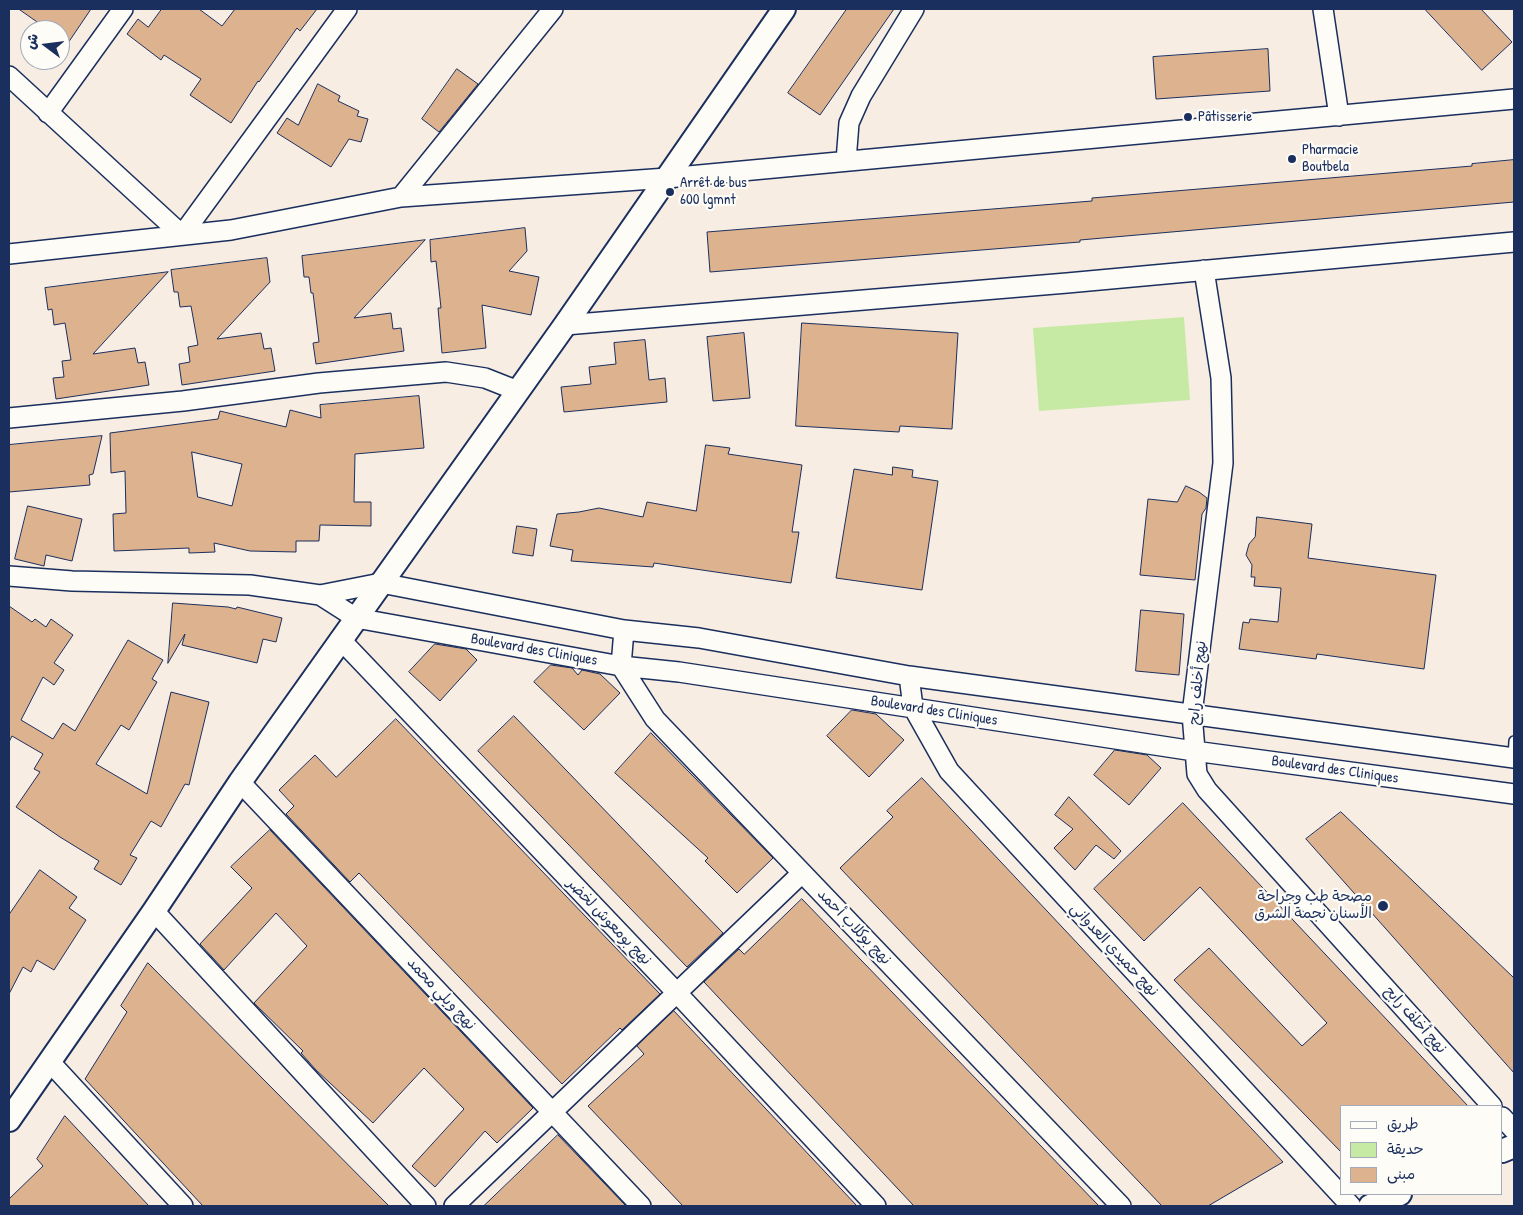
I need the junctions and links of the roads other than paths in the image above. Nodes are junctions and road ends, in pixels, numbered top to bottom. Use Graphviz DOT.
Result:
graph roads {
  1 [pos="123,9"];
  2 [pos="347,9"];
  3 [pos="553,9"];
  4 [pos="784,9"];
  5 [pos="914,9"];
  6 [pos="1323,9"];
  7 [pos="9,76"];
  8 [pos="1514,99"];
  9 [pos="48,113"];
  10 [pos="1339,116"];
  11 [pos="846,161"];
  12 [pos="667,178"];
  13 [pos="401,196"];
  14 [pos="182,235"];
  15 [pos="1514,242"];
  16 [pos="9,254"];
  17 [pos="1204,270"];
  18 [pos="565,325"];
  19 [pos="518,391"];
  20 [pos="9,418"];
  21 [pos="9,576"];
  22 [pos="381,583"];
  23 [pos="320,594"];
  24 [pos="356,618"];
  25 [pos="624,630"];
  26 [pos="340,640"];
  27 [pos="621,666"];
  28 [pos="909,676"];
  29 [pos="913,707"];
  30 [pos="1192,714"];
  31 [pos="1194,751"];
  32 [pos="1514,752"];
  33 [pos="240,782"];
  34 [pos="1514,794"];
  35 [pos="802,873"];
  36 [pos="154,911"];
  37 [pos="677,993"];
  38 [pos="49,1061"];
  39 [pos="1491,1105"];
  40 [pos="552,1112"];
  41 [pos="1503,1118"];
  42 [pos="9,1120"];
  43 [pos="1514,1130"];
  44 [pos="1340,1194"];
  45 [pos="1341,1195"];
  46 [pos="1398,1195"];
  47 [pos="183,1206"];
  48 [pos="426,1206"];
  49 [pos="454,1206"];
  50 [pos="641,1206"];
  51 [pos="876,1206"];
  52 [pos="1121,1206"];
  53 [pos="1351,1206"];
  54 [pos="1370,1206"];
  1 -- 9 [label="street"];
  2 -- 14 [label="street"];
  3 -- 13 [label="street"];
  4 -- 12 [label="street"];
  5 -- 11 [label="street"];
  6 -- 10 [label="street"];
  7 -- 9 [label="street"];
  8 -- 10 [label="street"];
  9 -- 14 [label="street"];
  10 -- 11 [label="street"];
  11 -- 12 [label="street"];
  12 -- 13 [label="street"];
  12 -- 18 [label="street"];
  13 -- 14 [label="street"];
  14 -- 16 [label="street"];
  15 -- 17 [label="street"];
  17 -- 18 [label="street"];
  17 -- 30 [label="street, نهج أخلف رابح"];
  18 -- 19 [label="street"];
  19 -- 20 [label="street"];
  19 -- 22 [label="street"];
  21 -- 23 [label="street"];
  22 -- 23 [label="street"];
  22 -- 24 [label="street"];
  22 -- 25 [label="street, Boulevard des Cliniques"];
  23 -- 24 [label="street"];
  24 -- 26 [label="street"];
  24 -- 27 [label="street, Boulevard des Cliniques"];
  25 -- 27 [label="street"];
  25 -- 28 [label="street, Boulevard des Cliniques"];
  26 -- 33 [label="street"];
  26 -- 37 [label="street, نهج بومعوش لخضر"];
  27 -- 29 [label="street, Boulevard des Cliniques"];
  27 -- 35 [label="street, نهج بوكلاب أحمد"];
  28 -- 29 [label="street, نهج حميدي العدواني"];
  28 -- 30 [label="street, Boulevard des Cliniques"];
  29 -- 31 [label="street, Boulevard des Cliniques"];
  29 -- 44 [label="street, نهج حميدي العدواني"];
  30 -- 31 [label="street, نهج أخلف رابح"];
  30 -- 32 [label="street, Boulevard des Cliniques"];
  31 -- 34 [label="street, Boulevard des Cliniques"];
  31 -- 39 [label="street, نهج أخلف رابح"];
  33 -- 36 [label="street"];
  33 -- 40 [label="street, نهج ويلي محمد"];
  35 -- 37 [label="street"];
  35 -- 52 [label="street, نهج بوكلاب أحمد"];
  36 -- 38 [label="street"];
  36 -- 48 [label="street"];
  37 -- 40 [label="street"];
  37 -- 51 [label="street, نهج بومعوش لخضر"];
  38 -- 42 [label="street"];
  38 -- 47 [label="street"];
  40 -- 49 [label="street"];
  40 -- 50 [label="street, نهج ويلي محمد"];
  41 -- 43 [label="street"];
  45 -- 53 [label="street, نهج حميدي العدواني"];
  46 -- 54 [label="street"];
}
